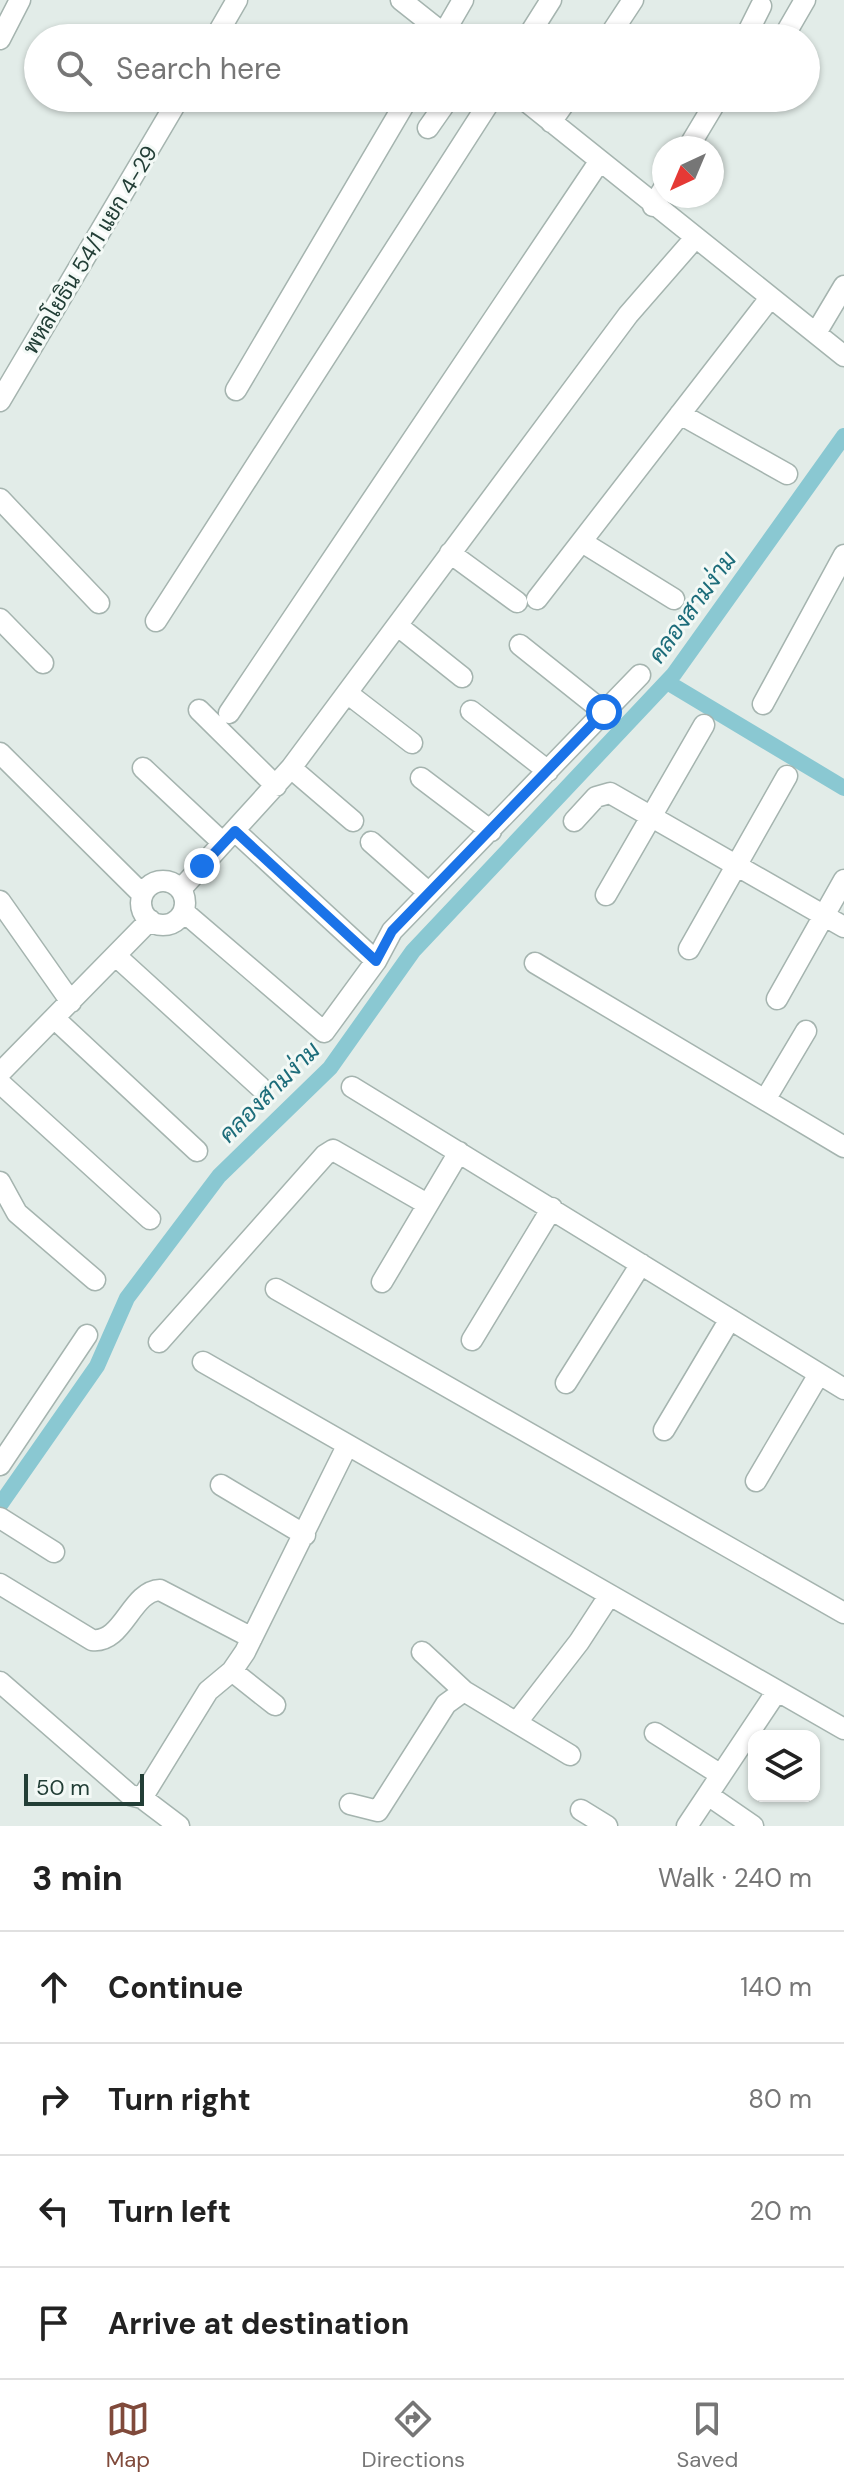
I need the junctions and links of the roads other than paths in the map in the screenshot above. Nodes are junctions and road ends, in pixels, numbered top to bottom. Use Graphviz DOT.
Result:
graph roads {
  1 [pos="20,0"];
  2 [pos="237,0"];
  3 [pos="401,0"];
  4 [pos="463,0"];
  5 [pos="551,0"];
  6 [pos="633,0"];
  7 [pos="805,0"];
  8 [pos="761,6"];
  9 [pos="223,24"];
  10 [pos="430,24"];
  11 [pos="451,24"];
  12 [pos="536,24"];
  13 [pos="617,24"];
  14 [pos="752,24"];
  15 [pos="791,24"];
  16 [pos="0,39"];
  17 [pos="171,112"];
  18 [pos="400,112"];
  19 [pos="439,112"];
  20 [pos="483,112"];
  21 [pos="539,112"];
  22 [pos="558,112"];
  23 [pos="710,112"];
  24 [pos="551,122"];
  25 [pos="428,128"];
  26 [pos="695,136"];
  27 [pos="599,162"];
  28 [pos="652,205"];
  29 [pos="656,208"];
  30 [pos="695,238"];
  31 [pos="844,286"];
  32 [pos="770,298"];
  33 [pos="816,333"];
  34 [pos="844,356"];
  35 [pos="236,390"];
  36 [pos="0,401"];
  37 [pos="680,414"];
  38 [pos="787,474"];
  39 [pos="0,499"];
  40 [pos="582,542"];
  41 [pos="450,553"];
  42 [pos="844,555"];
  43 [pos="674,599"];
  44 [pos="99,603"];
  45 [pos="0,619"];
  46 [pos="156,621"];
  47 [pos="398,626"];
  48 [pos="520,645"];
  49 [pos="43,663"];
  50 [pos="640,675"];
  51 [pos="462,677"];
  52 [pos="347,693"];
  53 [pos="763,704"];
  54 [pos="199,710"];
  55 [pos="471,711"];
  56 [pos="604,712"];
  57 [pos="229,713"];
  58 [pos="704,725"];
  59 [pos="412,743"];
  60 [pos="0,753"];
  61 [pos="143,768"];
  62 [pos="291,768"];
  63 [pos="548,771"];
  64 [pos="787,776"];
  65 [pos="421,778"];
  66 [pos="276,786"];
  67 [pos="651,816"];
  68 [pos="353,821"];
  69 [pos="574,821"];
  70 [pos="491,831"];
  71 [pos="229,837"];
  72 [pos="371,842"];
  73 [pos="737,866"];
  74 [pos="844,880"];
  75 [pos="181,889"];
  76 [pos="429,893"];
  77 [pos="142,894"];
  78 [pos="606,895"];
  79 [pos="0,901"];
  80 [pos="184,912"];
  81 [pos="825,916"];
  82 [pos="150,920"];
  83 [pos="844,927"];
  84 [pos="689,949"];
  85 [pos="116,956"];
  86 [pos="376,961"];
  87 [pos="535,963"];
  88 [pos="777,999"];
  89 [pos="71,1002"];
  90 [pos="54,1018"];
  91 [pos="806,1031"];
  92 [pos="1,1071"];
  93 [pos="260,1087"];
  94 [pos="352,1087"];
  95 [pos="765,1100"];
  96 [pos="844,1147"];
  97 [pos="197,1151"];
  98 [pos="459,1152"];
  99 [pos="0,1182"];
  100 [pos="427,1204"];
  101 [pos="552,1208"];
  102 [pos="150,1219"];
  103 [pos="641,1264"];
  104 [pos="95,1280"];
  105 [pos="382,1282"];
  106 [pos="276,1289"];
  107 [pos="730,1319"];
  108 [pos="87,1335"];
  109 [pos="472,1340"];
  110 [pos="159,1342"];
  111 [pos="203,1362"];
  112 [pos="819,1374"];
  113 [pos="566,1383"];
  114 [pos="844,1389"];
  115 [pos="664,1430"];
  116 [pos="347,1446"];
  117 [pos="0,1465"];
  118 [pos="756,1481"];
  119 [pos="221,1485"];
  120 [pos="1,1518"];
  121 [pos="305,1535"];
  122 [pos="54,1552"];
  123 [pos="0,1584"];
  124 [pos="609,1596"];
  125 [pos="844,1613"];
  126 [pos="252,1638"];
  127 [pos="422,1652"];
  128 [pos="232,1671"];
  129 [pos="0,1682"];
  130 [pos="464,1691"];
  131 [pos="777,1691"];
  132 [pos="275,1705"];
  133 [pos="517,1722"];
  134 [pos="844,1729"];
  135 [pos="655,1733"];
  136 [pos="570,1755"];
  137 [pos="721,1775"];
  138 [pos="708,1795"];
  139 [pos="142,1798"];
  140 [pos="350,1804"];
  141 [pos="581,1810"];
  142 [pos="373,1818"];
  143 [pos="179,1826"];
  144 [pos="607,1826"];
  145 [pos="687,1826"];
  146 [pos="753,1826"];
  1 -- 16 [label="street"];
  2 -- 9 [label="street"];
  3 -- 10 [label="street"];
  4 -- 11 [label="street"];
  5 -- 12 [label="street"];
  6 -- 13 [label="street"];
  7 -- 15 [label="street"];
  8 -- 14 [label="street"];
  17 -- 36 [label="street, พหลโยธิน 54/1 แยก 4-29"];
  18 -- 35 [label="street"];
  19 -- 25 [label="street"];
  20 -- 46 [label="street"];
  21 -- 24 [label="street"];
  22 -- 24 [label="street"];
  23 -- 26 [label="street"];
  24 -- 27 [label="street"];
  27 -- 28 [label="street"];
  27 -- 57 [label="street"];
  29 -- 30 [label="street"];
  30 -- 32 [label="street"];
  30 -- 41 [label="street"];
  31 -- 33 [label="street"];
  32 -- 33 [label="street"];
  32 -- 37 [label="street"];
  33 -- 34 [label="street"];
  37 -- 38 [label="street"];
  37 -- 40 [label="street"];
  39 -- 44 [label="street"];
  40 -- 41 [label="street"];
  40 -- 43 [label="street"];
  41 -- 47 [label="street"];
  42 -- 53 [label="street"];
  45 -- 49 [label="street"];
  47 -- 51 [label="street"];
  47 -- 52 [label="street"];
  48 -- 56 [label="street"];
  50 -- 56 [label="street"];
  52 -- 59 [label="street"];
  52 -- 62 [label="street"];
  54 -- 66 [label="street"];
  55 -- 63 [label="street"];
  56 -- 63 [label="street"];
  58 -- 67 [label="street"];
  60 -- 77 [label="street"];
  61 -- 71 [label="street"];
  62 -- 66 [label="street"];
  62 -- 68 [label="street"];
  63 -- 70 [label="street"];
  64 -- 73 [label="street"];
  65 -- 70 [label="street"];
  66 -- 71 [label="street"];
  67 -- 69 [label="street"];
  67 -- 73 [label="street"];
  67 -- 78 [label="street"];
  70 -- 76 [label="street"];
  71 -- 75 [label="street"];
  71 -- 86 [label="street"];
  72 -- 76 [label="street"];
  73 -- 81 [label="street"];
  73 -- 84 [label="street"];
  74 -- 81 [label="street"];
  75 -- 77 [label="street"];
  75 -- 80 [label="street"];
  76 -- 86 [label="street"];
  77 -- 82 [label="street"];
  79 -- 89 [label="street"];
  80 -- 82 [label="street"];
  80 -- 86 [label="street"];
  81 -- 83 [label="street"];
  81 -- 88 [label="street"];
  82 -- 85 [label="street"];
  85 -- 89 [label="street"];
  85 -- 93 [label="street"];
  87 -- 95 [label="street"];
  89 -- 90 [label="street"];
  90 -- 92 [label="street"];
  90 -- 97 [label="street"];
  91 -- 95 [label="street"];
  92 -- 102 [label="street"];
  94 -- 98 [label="street"];
  95 -- 96 [label="street"];
  98 -- 100 [label="street"];
  98 -- 101 [label="street"];
  99 -- 104 [label="street"];
  100 -- 105 [label="street"];
  100 -- 110 [label="street"];
  101 -- 103 [label="street"];
  101 -- 109 [label="street"];
  103 -- 107 [label="street"];
  103 -- 113 [label="street"];
  106 -- 125 [label="street"];
  107 -- 112 [label="street"];
  107 -- 115 [label="street"];
  108 -- 117 [label="street"];
  111 -- 116 [label="street"];
  112 -- 114 [label="street"];
  112 -- 118 [label="street"];
  116 -- 121 [label="street"];
  116 -- 124 [label="street"];
  119 -- 121 [label="street"];
  120 -- 122 [label="street"];
  121 -- 126 [label="street"];
  123 -- 126 [label="street"];
  124 -- 131 [label="street"];
  124 -- 133 [label="street"];
  126 -- 128 [label="street"];
  127 -- 130 [label="street"];
  128 -- 132 [label="street"];
  128 -- 139 [label="street"];
  129 -- 139 [label="street"];
  130 -- 133 [label="street"];
  130 -- 142 [label="street"];
  131 -- 134 [label="street"];
  131 -- 137 [label="street"];
  133 -- 136 [label="street"];
  135 -- 137 [label="street"];
  137 -- 138 [label="street"];
  138 -- 145 [label="street"];
  138 -- 146 [label="street"];
  139 -- 143 [label="street"];
  140 -- 142 [label="street"];
  141 -- 144 [label="street"];
}
